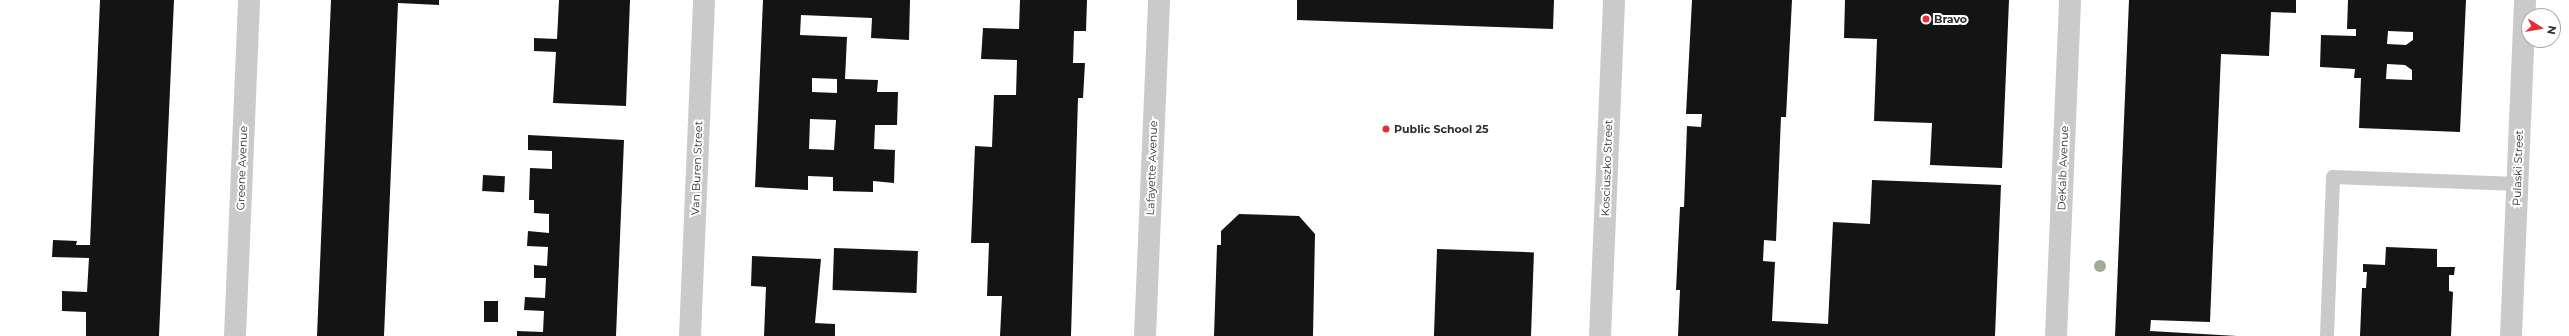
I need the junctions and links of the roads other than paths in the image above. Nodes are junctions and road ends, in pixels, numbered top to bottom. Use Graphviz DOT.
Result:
graph roads {
  1 [pos="249,0"];
  2 [pos="704,0"];
  3 [pos="1159,0"];
  4 [pos="1614,0"];
  5 [pos="2070,0"];
  6 [pos="2525,0"];
  7 [pos="2518,184"];
  8 [pos="235,336"];
  9 [pos="690,336"];
  10 [pos="1145,336"];
  11 [pos="1600,336"];
  12 [pos="2056,336"];
  13 [pos="2327,336"];
  14 [pos="2511,336"];
  1 -- 8 [label="street, Greene Avenue"];
  2 -- 9 [label="street, Van Buren Street"];
  3 -- 10 [label="street, Lafayette Avenue"];
  4 -- 11 [label="street, Kosciuszko Street"];
  5 -- 12 [label="street, DeKalb Avenue"];
  6 -- 7 [label="street, Pulaski Street"];
  7 -- 13 [label="lane"];
  7 -- 14 [label="street, Pulaski Street"];
}
